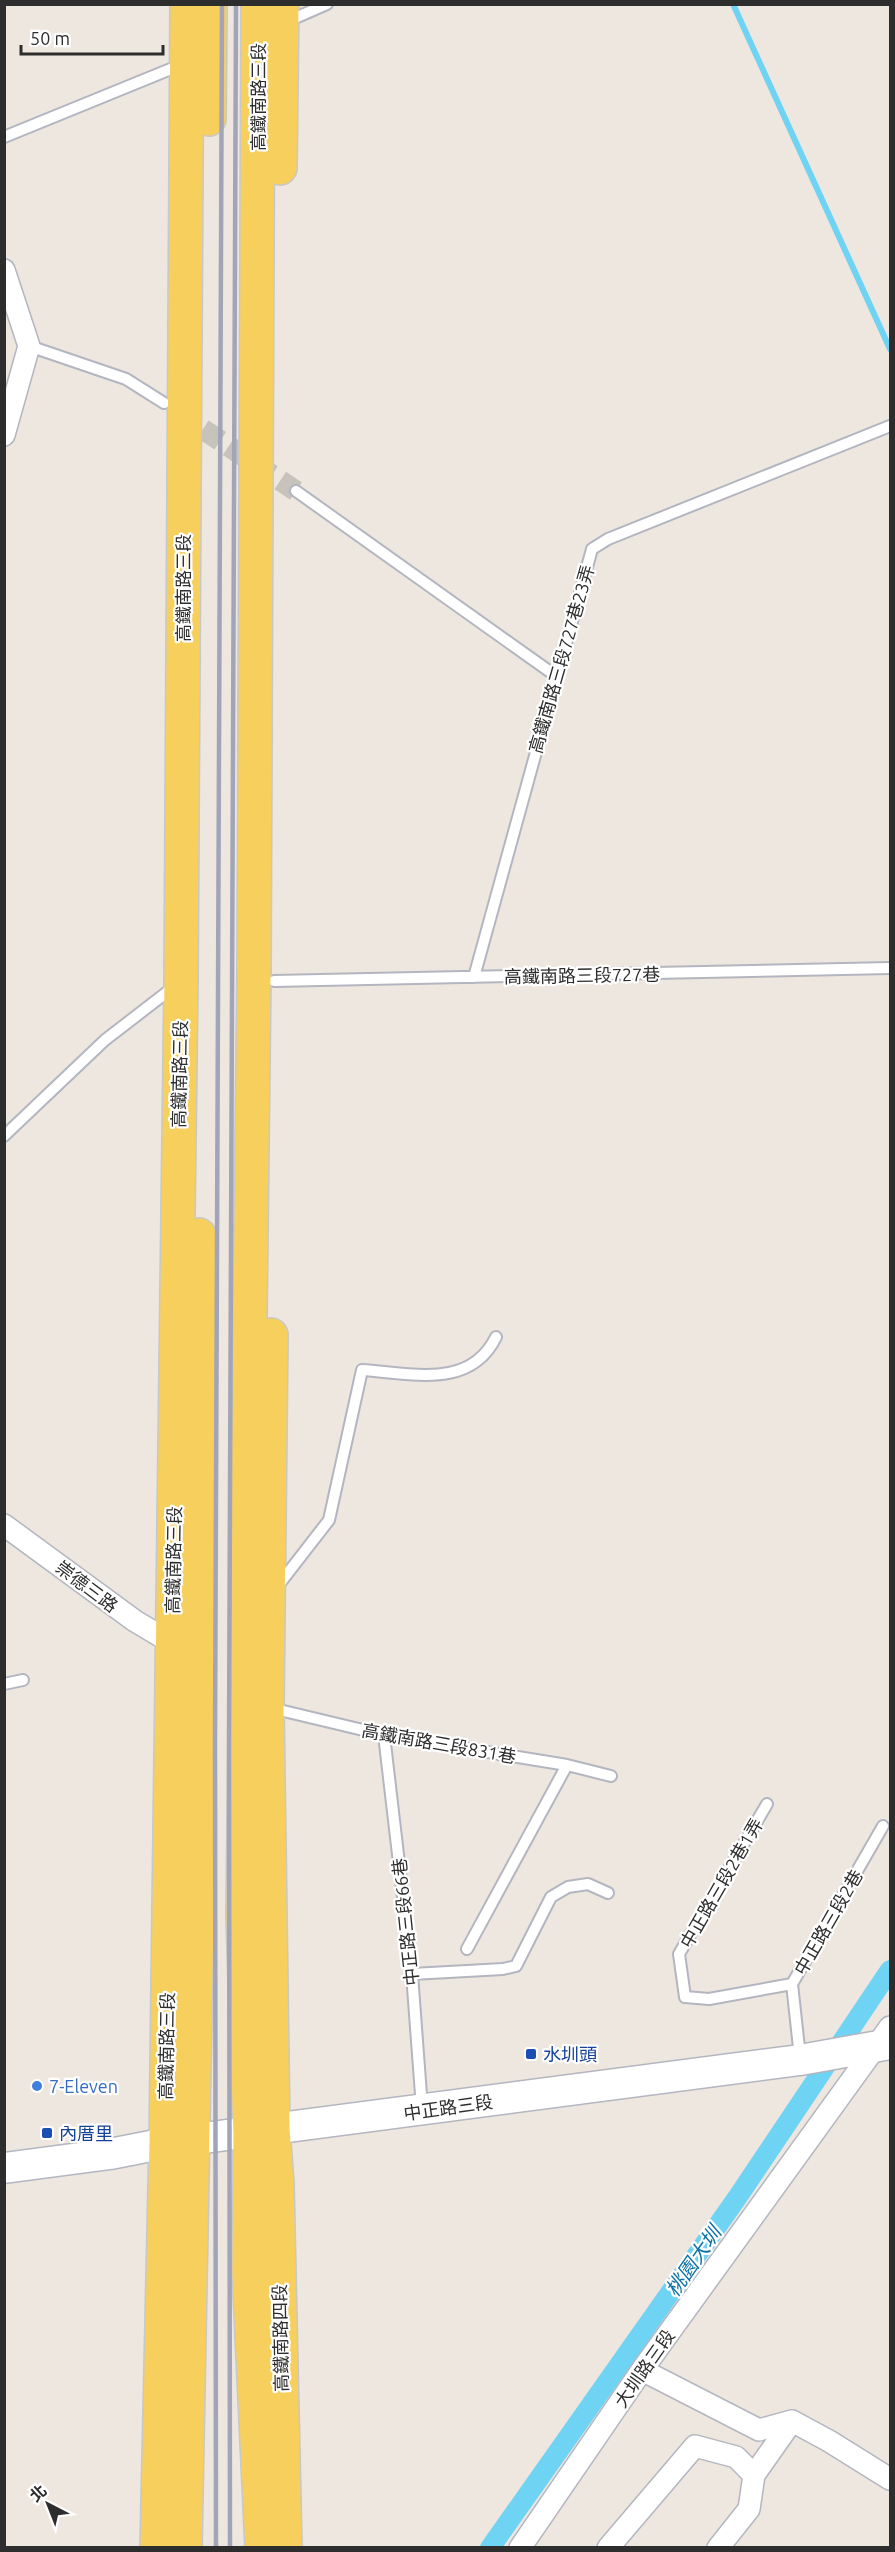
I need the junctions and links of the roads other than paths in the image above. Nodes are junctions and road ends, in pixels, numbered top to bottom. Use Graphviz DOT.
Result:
graph roads {
  1 [pos="187,4"];
  2 [pos="210,4"];
  3 [pos="327,4"];
  4 [pos="274,11"];
  5 [pos="186,62"];
  6 [pos="4,136"];
  7 [pos="4,270"];
  8 [pos="8,290"];
  9 [pos="29,346"];
  10 [pos="164,403"];
  11 [pos="891,426"];
  12 [pos="4,435"];
  13 [pos="296,491"];
  14 [pos="556,676"];
  15 [pos="891,968"];
  16 [pos="474,977"];
  17 [pos="274,981"];
  18 [pos="181,982"];
  19 [pos="4,1136"];
  20 [pos="177,1146"];
  21 [pos="199,1221"];
  22 [pos="496,1337"];
  23 [pos="4,1525"];
  24 [pos="269,1597"];
  25 [pos="172,1643"];
  26 [pos="23,1680"];
  27 [pos="4,1684"];
  28 [pos="267,1707"];
  29 [pos="384,1735"];
  30 [pos="567,1765"];
  31 [pos="611,1776"];
  32 [pos="767,1804"];
  33 [pos="884,1826"];
  34 [pos="608,1893"];
  35 [pos="467,1948"];
  36 [pos="412,1974"];
  37 [pos="792,1984"];
  38 [pos="876,2042"];
  39 [pos="788,2061"];
  40 [pos="422,2110"];
  41 [pos="261,2131"];
  42 [pos="180,2142"];
  43 [pos="4,2168"];
  44 [pos="642,2370"];
  45 [pos="792,2421"];
  46 [pos="754,2475"];
  47 [pos="891,2479"];
  48 [pos="157,2547"];
  49 [pos="185,2547"];
  50 [pos="262,2547"];
  51 [pos="285,2547"];
  52 [pos="520,2547"];
  53 [pos="608,2547"];
  54 [pos="718,2547"];
  1 -- 5 [label="main road, 高鐵南路三段"];
  2 -- 21 [label="main road, 高鐵南路三段"];
  3 -- 4 [label="lane"];
  4 -- 17 [label="main road, 高鐵南路三段"];
  4 -- 41 [label="main road, 高鐵南路三段"];
  5 -- 6 [label="lane"];
  5 -- 18 [label="main road, 高鐵南路三段"];
  7 -- 8 [label="street"];
  8 -- 9 [label="street"];
  9 -- 10 [label="lane"];
  9 -- 12 [label="street"];
  11 -- 14 [label="lane, 高鐵南路三段727巷23弄"];
  13 -- 14 [label="lane"];
  14 -- 16 [label="lane, 高鐵南路三段727巷23弄"];
  15 -- 16 [label="lane, 高鐵南路三段727巷"];
  16 -- 17 [label="lane, 高鐵南路三段727巷"];
  17 -- 24 [label="main road, 高鐵南路三段"];
  18 -- 19 [label="lane"];
  18 -- 20 [label="main road, 高鐵南路三段"];
  20 -- 21 [label="main road"];
  20 -- 25 [label="main road, 高鐵南路三段"];
  21 -- 42 [label="main road, 高鐵南路三段"];
  22 -- 24 [label="lane"];
  23 -- 25 [label="street, 崇德三路"];
  24 -- 28 [label="main road, 高鐵南路三段"];
  25 -- 42 [label="main road, 高鐵南路三段"];
  26 -- 27 [label="lane"];
  28 -- 29 [label="lane, 高鐵南路三段831巷"];
  28 -- 41 [label="main road, 高鐵南路三段"];
  29 -- 30 [label="lane, 高鐵南路三段831巷"];
  29 -- 36 [label="lane, 中正路三段66巷"];
  30 -- 31 [label="lane, 高鐵南路三段831巷"];
  30 -- 35 [label="lane"];
  32 -- 37 [label="lane, 中正路三段2巷1弄"];
  33 -- 37 [label="lane, 中正路三段2巷"];
  34 -- 36 [label="lane"];
  36 -- 40 [label="lane, 中正路三段66巷"];
  37 -- 39 [label="lane, 中正路三段2巷"];
  38 -- 39 [label="main road, 中正路三段"];
  38 -- 44 [label="street, 大圳路三段"];
  39 -- 40 [label="main road, 中正路三段"];
  40 -- 41 [label="main road, 中正路三段"];
  41 -- 42 [label="main road, 中正路三段"];
  41 -- 50 [label="main road, 高鐵南路四段"];
  41 -- 51 [label="main road, 高鐵南路四段"];
  42 -- 43 [label="main road, 中正路三段"];
  42 -- 48 [label="main road"];
  42 -- 49 [label="main road"];
  44 -- 45 [label="street"];
  44 -- 52 [label="street, 大圳路三段"];
  45 -- 46 [label="street"];
  45 -- 47 [label="street"];
  46 -- 53 [label="street"];
  46 -- 54 [label="street"];
}
